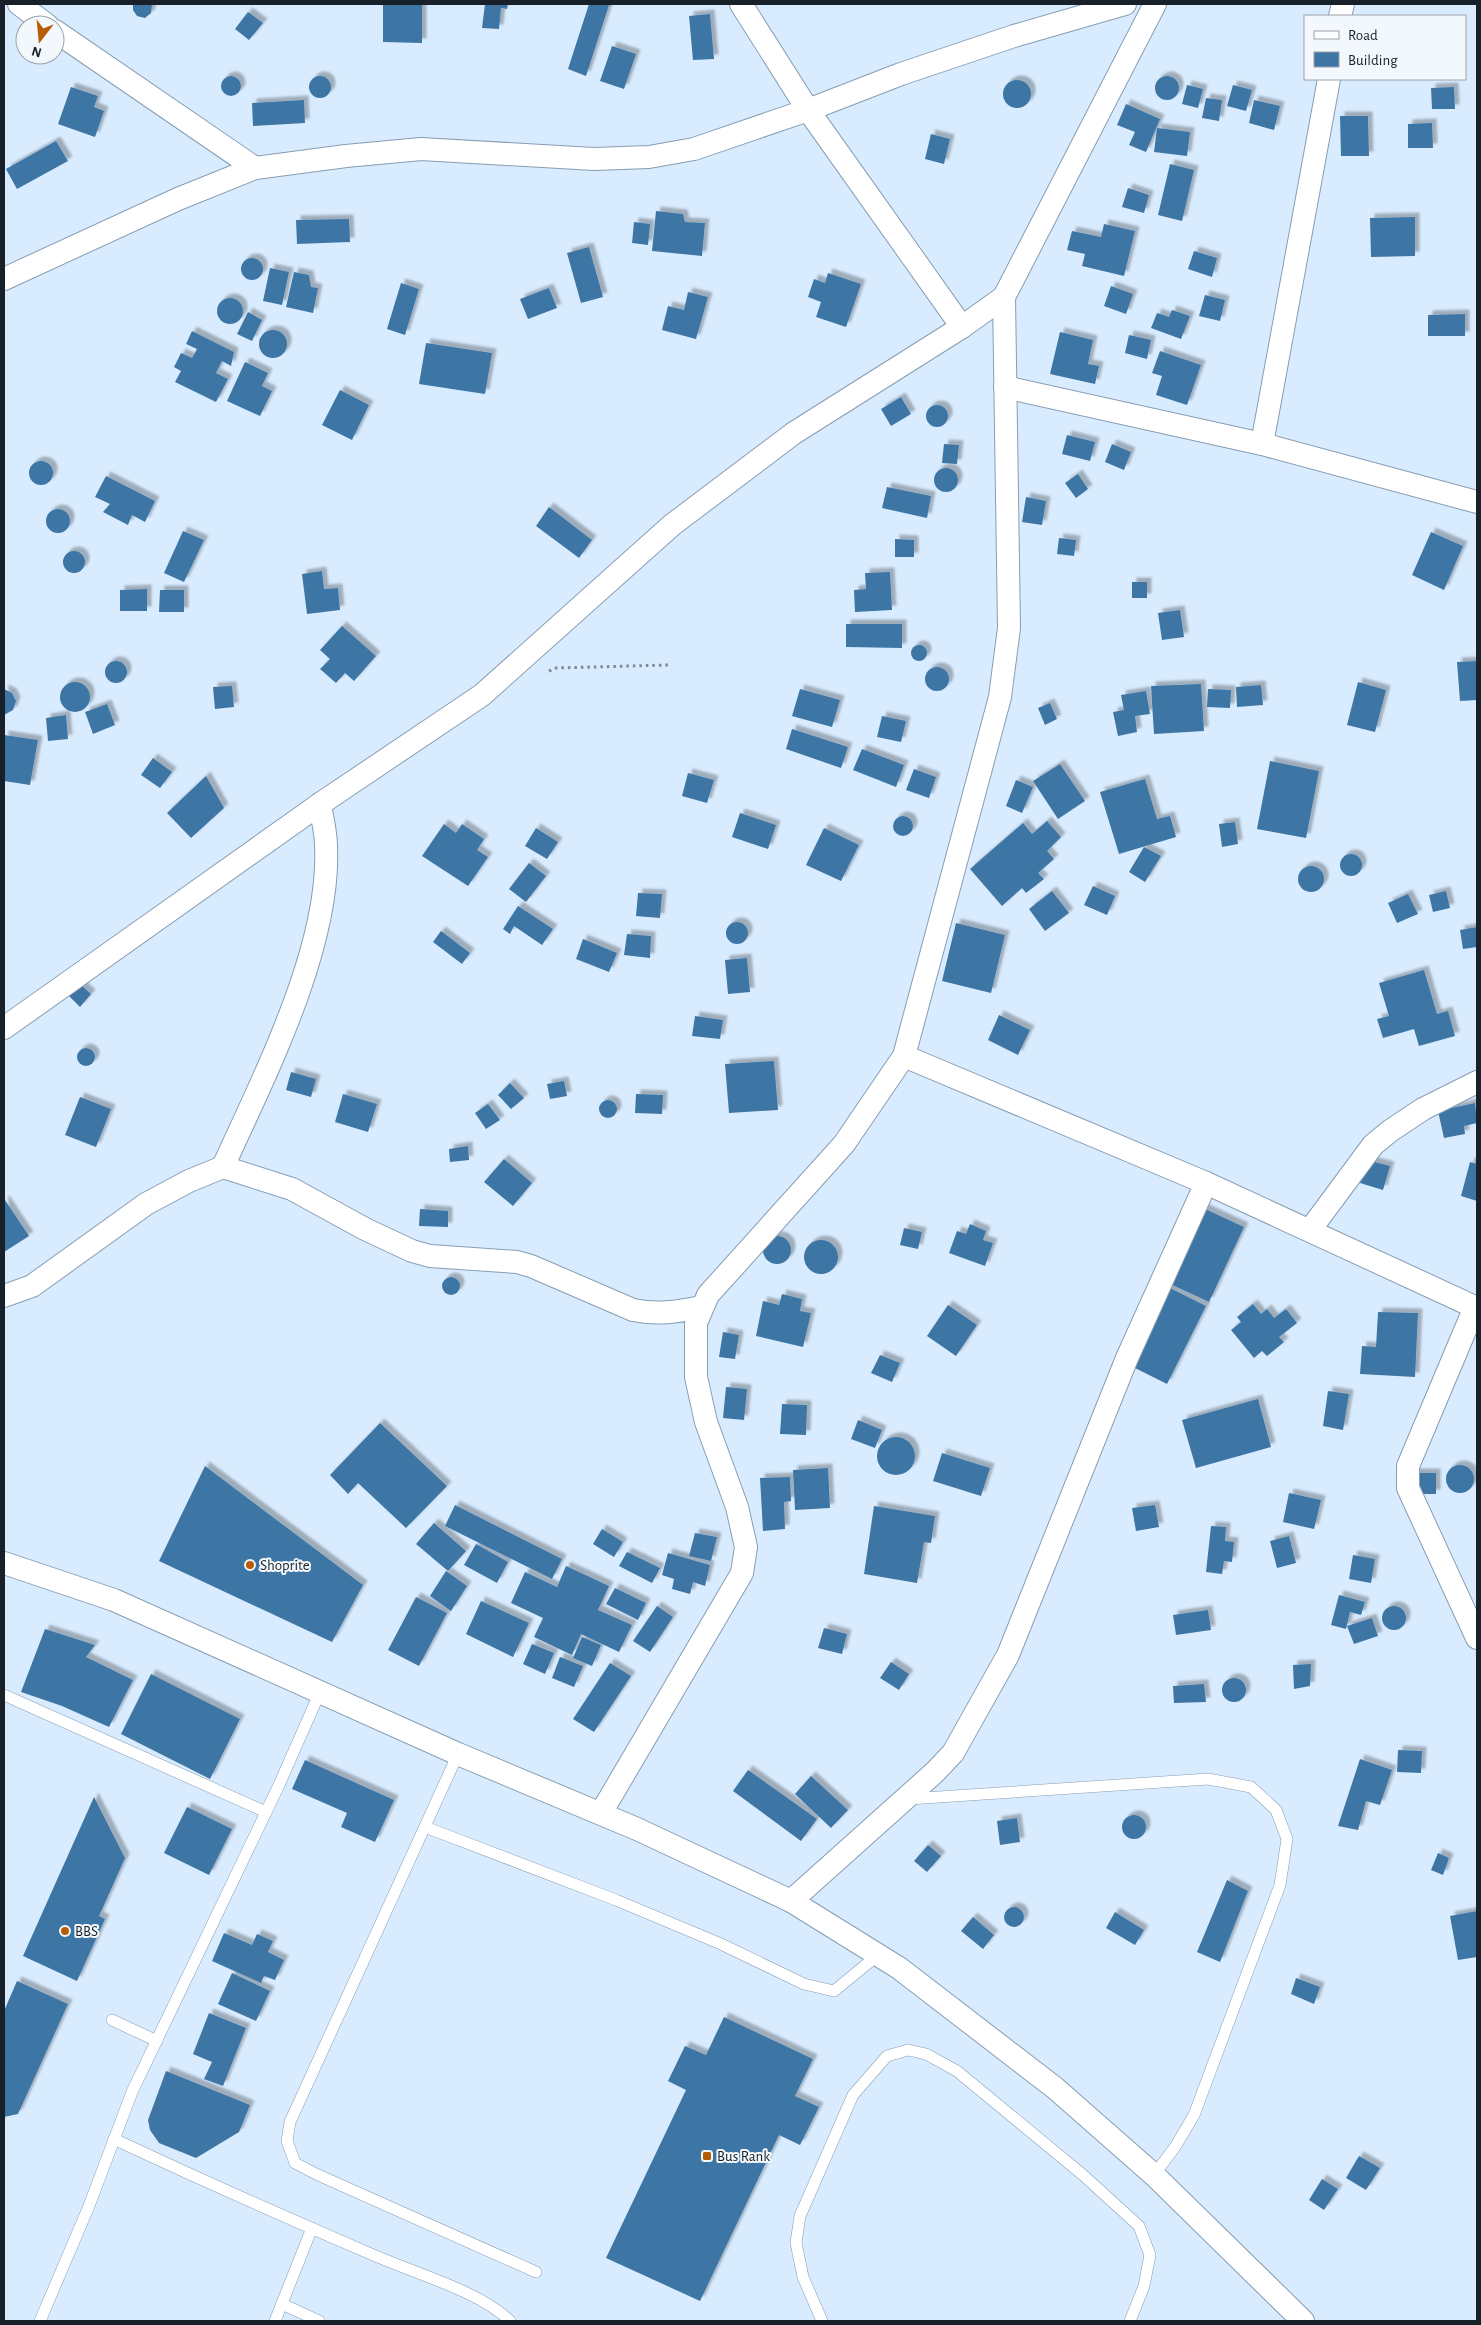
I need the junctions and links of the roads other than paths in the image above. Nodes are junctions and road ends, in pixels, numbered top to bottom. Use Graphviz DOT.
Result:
graph roads {
  1 [pos="19,4"];
  2 [pos="741,4"];
  3 [pos="1125,4"];
  4 [pos="1155,4"];
  5 [pos="34,15"];
  6 [pos="65,38"];
  7 [pos="1330,80"];
  8 [pos="808,110"];
  9 [pos="255,168"];
  10 [pos="4,279"];
  11 [pos="1004,296"];
  12 [pos="962,327"];
  13 [pos="1005,387"];
  14 [pos="1262,444"];
  15 [pos="1477,502"];
  16 [pos="320,804"];
  17 [pos="4,1028"];
  18 [pos="904,1056"];
  19 [pos="1477,1082"];
  20 [pos="224,1167"];
  21 [pos="1206,1182"];
  22 [pos="1310,1230"];
  23 [pos="4,1296"];
  24 [pos="701,1307"];
  25 [pos="1476,1307"];
  26 [pos="4,1563"];
  27 [pos="1477,1638"];
  28 [pos="320,1692"];
  29 [pos="4,1695"];
  30 [pos="458,1754"];
  31 [pos="907,1799"];
  32 [pos="266,1812"];
  33 [pos="601,1814"];
  34 [pos="425,1827"];
  35 [pos="790,1901"];
  36 [pos="878,1955"];
  37 [pos="112,2020"];
  38 [pos="157,2041"];
  39 [pos="114,2138"];
  40 [pos="1154,2175"];
  41 [pos="312,2228"];
  42 [pos="536,2272"];
  43 [pos="282,2304"];
  44 [pos="1293,2318"];
  45 [pos="40,2321"];
  46 [pos="275,2321"];
  47 [pos="319,2321"];
  48 [pos="510,2321"];
  49 [pos="822,2321"];
  50 [pos="1130,2321"];
  1 -- 5 [label="street"];
  2 -- 8 [label="street"];
  3 -- 8 [label="street"];
  4 -- 11 [label="street"];
  6 -- 9 [label="street"];
  7 -- 14 [label="street"];
  8 -- 9 [label="street"];
  8 -- 12 [label="street"];
  9 -- 10 [label="street"];
  11 -- 12 [label="street"];
  11 -- 13 [label="street"];
  12 -- 16 [label="street"];
  13 -- 14 [label="street"];
  13 -- 18 [label="street"];
  14 -- 15 [label="street"];
  16 -- 17 [label="street"];
  16 -- 20 [label="street"];
  18 -- 21 [label="street"];
  18 -- 24 [label="street"];
  19 -- 22 [label="street"];
  20 -- 23 [label="street"];
  20 -- 24 [label="street"];
  21 -- 22 [label="street"];
  21 -- 31 [label="street"];
  22 -- 25 [label="street"];
  24 -- 33 [label="street"];
  25 -- 27 [label="street"];
  26 -- 28 [label="street"];
  28 -- 30 [label="street"];
  28 -- 32 [label="lane"];
  29 -- 32 [label="lane"];
  30 -- 33 [label="street"];
  30 -- 34 [label="lane"];
  31 -- 35 [label="street"];
  31 -- 40 [label="lane"];
  32 -- 38 [label="lane"];
  33 -- 35 [label="street"];
  34 -- 36 [label="lane"];
  34 -- 42 [label="lane"];
  35 -- 36 [label="street"];
  36 -- 40 [label="street"];
  37 -- 38 [label="lane"];
  38 -- 39 [label="lane"];
  39 -- 41 [label="lane"];
  39 -- 45 [label="lane"];
  40 -- 44 [label="street"];
  41 -- 43 [label="lane"];
  41 -- 48 [label="lane"];
  43 -- 46 [label="lane"];
  43 -- 47 [label="lane"];
  49 -- 50 [label="lane"];
}
